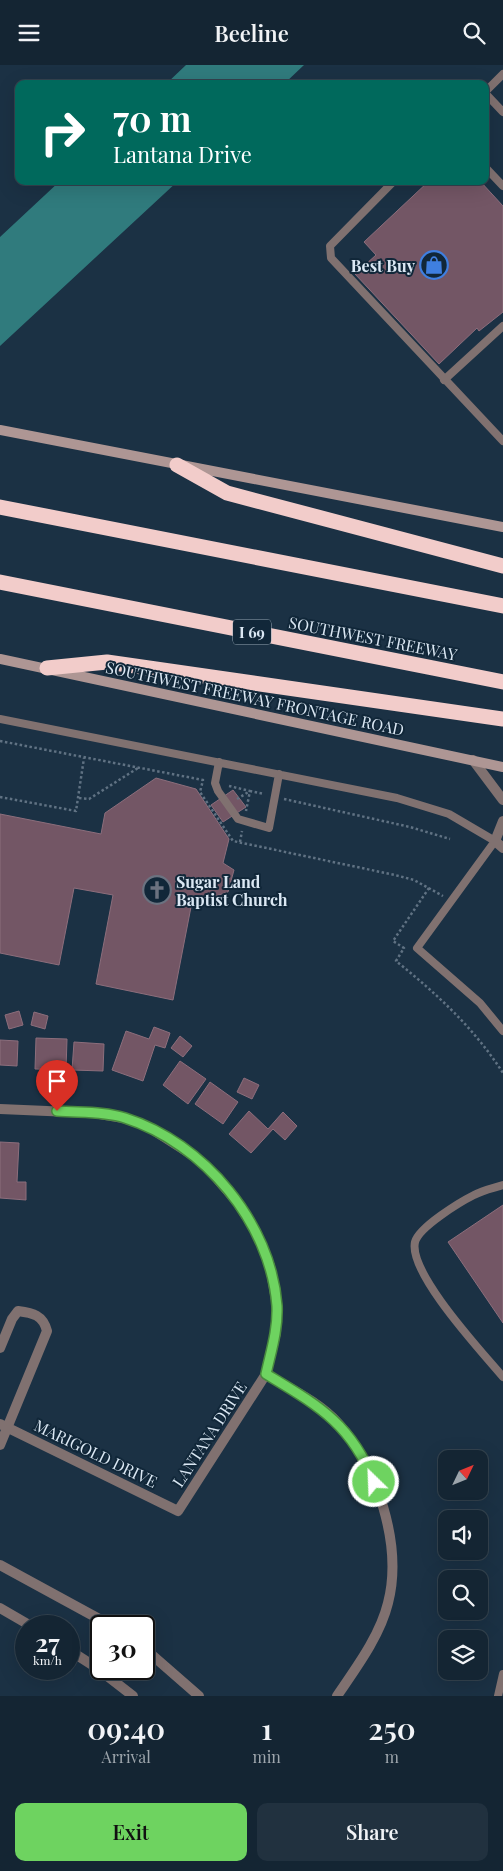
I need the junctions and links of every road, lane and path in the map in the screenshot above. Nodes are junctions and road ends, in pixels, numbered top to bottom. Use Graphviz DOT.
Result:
graph roads {
  1 [pos="503,74"];
  2 [pos="489,88"];
  3 [pos="489,96"];
  4 [pos="503,112"];
  5 [pos="489,171"];
  6 [pos="390,185"];
  7 [pos="503,186"];
  8 [pos="503,326"];
  9 [pos="444,380"];
  10 [pos="0,430"];
  11 [pos="503,441"];
  12 [pos="177,465"];
  13 [pos="0,507"];
  14 [pos="503,527"];
  15 [pos="503,566"];
  16 [pos="0,582"];
  17 [pos="503,606"];
  18 [pos="0,659"];
  19 [pos="47,668"];
  20 [pos="503,682"];
  21 [pos="0,719"];
  22 [pos="503,719"];
  23 [pos="84,758"];
  24 [pos="473,761"];
  25 [pos="219,762"];
  26 [pos="138,767"];
  27 [pos="503,767"];
  28 [pos="279,775"];
  29 [pos="0,797"];
  30 [pos="275,797"];
  31 [pos="79,799"];
  32 [pos="503,800"];
  33 [pos="228,805"];
  34 [pos="213,815"];
  35 [pos="503,821"];
  36 [pos="450,839"];
  37 [pos="499,844"];
  38 [pos="503,1031"];
  39 [pos="0,1109"];
  40 [pos="503,1185"];
  41 [pos="0,1348"];
  42 [pos="266,1374"];
  43 [pos="503,1377"];
  44 [pos="4,1425"];
  45 [pos="0,1445"];
  46 [pos="178,1511"];
  47 [pos="0,1565"];
  48 [pos="0,1608"];
  49 [pos="92,1615"];
  50 [pos="15,1617"];
  51 [pos="80,1657"];
  52 [pos="155,1658"];
  53 [pos="503,1674"];
  54 [pos="133,1696"];
  55 [pos="199,1696"];
  56 [pos="337,1696"];
  57 [pos="498,1696"];
  1 -- 2 [label="lane"];
  3 -- 4 [label="lane"];
  5 -- 7 [label="lane"];
  6 -- 9 [label="lane"];
  8 -- 9 [label="lane"];
  9 -- 11 [label="lane"];
  10 -- 12 [label="main road"];
  12 -- 14 [label="main road"];
  12 -- 15 [label="highway"];
  13 -- 17 [label="highway"];
  16 -- 20 [label="highway, SOUTHWEST FREEWAY / I 69"];
  18 -- 19 [label="main road, SOUTHWEST FREEWAY FRONTAGE ROAD"];
  19 -- 22 [label="highway"];
  19 -- 24 [label="main road, SOUTHWEST FREEWAY FRONTAGE ROAD"];
  21 -- 25 [label="lane"];
  23 -- 31 [label="path"];
  24 -- 27 [label="main road, SOUTHWEST FREEWAY FRONTAGE ROAD"];
  24 -- 32 [label="street"];
  25 -- 28 [label="lane"];
  25 -- 33 [label="lane"];
  26 -- 31 [label="path"];
  28 -- 30 [label="lane"];
  28 -- 37 [label="lane"];
  29 -- 31 [label="path"];
  30 -- 33 [label="path"];
  30 -- 33 [label="lane"];
  30 -- 36 [label="path"];
  33 -- 34 [label="path"];
  35 -- 37 [label="street"];
  37 -- 38 [label="lane"];
  39 -- 42 [label="street, LANTANA DRIVE"];
  40 -- 43 [label="lane"];
  41 -- 44 [label="street"];
  42 -- 46 [label="street, LANTANA DRIVE"];
  42 -- 56 [label="street"];
  44 -- 45 [label="street"];
  44 -- 46 [label="street, MARIGOLD DRIVE"];
  47 -- 49 [label="street"];
  48 -- 50 [label="street"];
  51 -- 54 [label="street"];
  52 -- 55 [label="street"];
  53 -- 57 [label="lane"];
}
